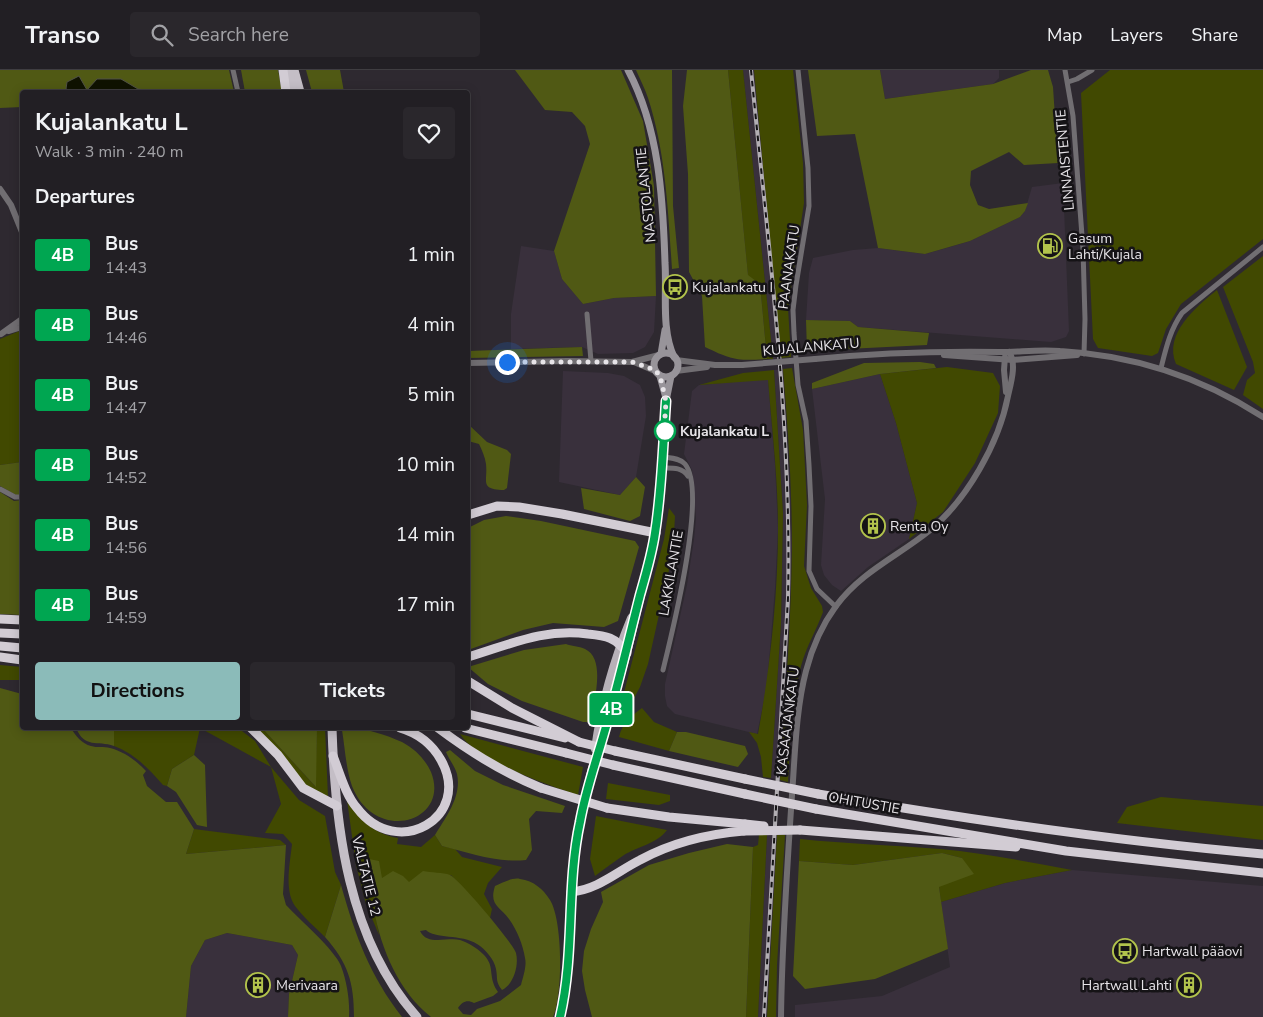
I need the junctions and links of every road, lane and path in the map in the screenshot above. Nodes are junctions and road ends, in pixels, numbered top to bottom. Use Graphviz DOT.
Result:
graph roads {
  1 [pos="233,70"];
  2 [pos="283,70"];
  3 [pos="289,70"];
  4 [pos="294,70"];
  5 [pos="628,70"];
  6 [pos="798,70"];
  7 [pos="1065,70"];
  8 [pos="1092,70"];
  9 [pos="1068,82"];
  10 [pos="238,90"];
  11 [pos="286,90"];
  12 [pos="293,90"];
  13 [pos="299,90"];
  14 [pos="0,189"];
  15 [pos="20,227"];
  16 [pos="1263,247"];
  17 [pos="587,314"];
  18 [pos="20,319"];
  19 [pos="666,322"];
  20 [pos="20,328"];
  21 [pos="0,334"];
  22 [pos="1009,352"];
  23 [pos="908,353"];
  24 [pos="1084,354"];
  25 [pos="660,355"];
  26 [pos="675,358"];
  27 [pos="1005,359"];
  28 [pos="1013,360"];
  29 [pos="591,361"];
  30 [pos="632,362"];
  31 [pos="470,363"];
  32 [pos="715,365"];
  33 [pos="1162,368"];
  34 [pos="658,373"];
  35 [pos="674,374"];
  36 [pos="666,401"];
  37 [pos="1004,414"];
  38 [pos="1263,417"];
  39 [pos="664,457"];
  40 [pos="663,468"];
  41 [pos="690,478"];
  42 [pos="0,488"];
  43 [pos="20,497"];
  44 [pos="470,514"];
  45 [pos="656,533"];
  46 [pos="640,596"];
  47 [pos="836,607"];
  48 [pos="0,620"];
  49 [pos="20,620"];
  50 [pos="0,632"];
  51 [pos="20,634"];
  52 [pos="621,645"];
  53 [pos="0,646"];
  54 [pos="20,648"];
  55 [pos="627,654"];
  56 [pos="470,656"];
  57 [pos="0,657"];
  58 [pos="20,660"];
  59 [pos="663,670"];
  60 [pos="470,682"];
  61 [pos="470,715"];
  62 [pos="470,729"];
  63 [pos="253,730"];
  64 [pos="332,730"];
  65 [pos="408,730"];
  66 [pos="441,730"];
  67 [pos="579,742"];
  68 [pos="333,756"];
  69 [pos="592,768"];
  70 [pos="337,806"];
  71 [pos="744,827"];
  72 [pos="1066,851"];
  73 [pos="1263,854"];
  74 [pos="1263,873"];
  75 [pos="571,892"];
  76 [pos="417,1017"];
  77 [pos="560,1017"];
  78 [pos="781,1017"];
  1 -- 10 [label="street"];
  2 -- 11 [label="highway"];
  3 -- 12 [label="highway"];
  4 -- 13 [label="highway"];
  5 -- 19 [label="main road, NASTOLANTIE"];
  6 -- 47 [label="street, PAANAKATU"];
  7 -- 9 [label="street, LINNAISTENTIE"];
  8 -- 9 [label="street"];
  9 -- 24 [label="street, LINNAISTENTIE"];
  14 -- 15 [label="street"];
  16 -- 33 [label="street"];
  17 -- 29 [label="street"];
  18 -- 21 [label="street"];
  19 -- 25 [label="main road, NASTOLANTIE"];
  19 -- 26 [label="main road, NASTOLANTIE"];
  20 -- 21 [label="street"];
  22 -- 23 [label="street, KUJALANKATU"];
  22 -- 24 [label="street, KUJALANKATU"];
  22 -- 27 [label="street"];
  22 -- 28 [label="street"];
  23 -- 27 [label="street, KUJALANKATU"];
  23 -- 32 [label="street, KUJALANKATU, bridge"];
  24 -- 28 [label="street, KUJALANKATU"];
  24 -- 33 [label="street"];
  25 -- 26 [label="main road"];
  25 -- 30 [label="street"];
  25 -- 34 [label="main road"];
  26 -- 32 [label="street, KUJALANKATU"];
  26 -- 35 [label="main road"];
  27 -- 28 [label="street, KUJALANKATU"];
  27 -- 37 [label="street, KASAAJANKATU"];
  28 -- 37 [label="street, KASAAJANKATU"];
  29 -- 30 [label="street"];
  29 -- 31 [label="street"];
  30 -- 34 [label="street"];
  32 -- 35 [label="street, KUJALANKATU"];
  33 -- 38 [label="street"];
  34 -- 35 [label="main road"];
  34 -- 36 [label="main road"];
  35 -- 36 [label="main road"];
  36 -- 39 [label="main road"];
  37 -- 47 [label="street, KASAAJANKATU"];
  39 -- 40 [label="main road"];
  39 -- 41 [label="street"];
  40 -- 41 [label="street"];
  40 -- 45 [label="main road"];
  41 -- 59 [label="street, LAKKILANTIE"];
  42 -- 43 [label="street"];
  44 -- 45 [label="highway"];
  45 -- 46 [label="main road"];
  46 -- 52 [label="main road"];
  46 -- 55 [label="main road"];
  47 -- 78 [label="street, KASAAJANKATU"];
  48 -- 49 [label="highway"];
  50 -- 51 [label="highway"];
  52 -- 55 [label="highway"];
  52 -- 56 [label="highway"];
  52 -- 69 [label="main road"];
  53 -- 54 [label="highway"];
  55 -- 69 [label="main road"];
  57 -- 58 [label="highway"];
  60 -- 67 [label="highway"];
  61 -- 67 [label="highway, OHITUSTIE"];
  62 -- 72 [label="highway, OHITUSTIE, bridge"];
  63 -- 70 [label="highway"];
  64 -- 68 [label="highway, VALTATIE 12"];
  65 -- 68 [label="highway"];
  66 -- 71 [label="highway, bridge"];
  67 -- 73 [label="highway, OHITUSTIE, bridge"];
  68 -- 70 [label="highway, VALTATIE 12"];
  69 -- 75 [label="main road"];
  70 -- 76 [label="highway, VALTATIE 12"];
  71 -- 72 [label="highway, bridge"];
  71 -- 75 [label="highway"];
  72 -- 74 [label="highway, OHITUSTIE"];
  75 -- 77 [label="main road"];
}
